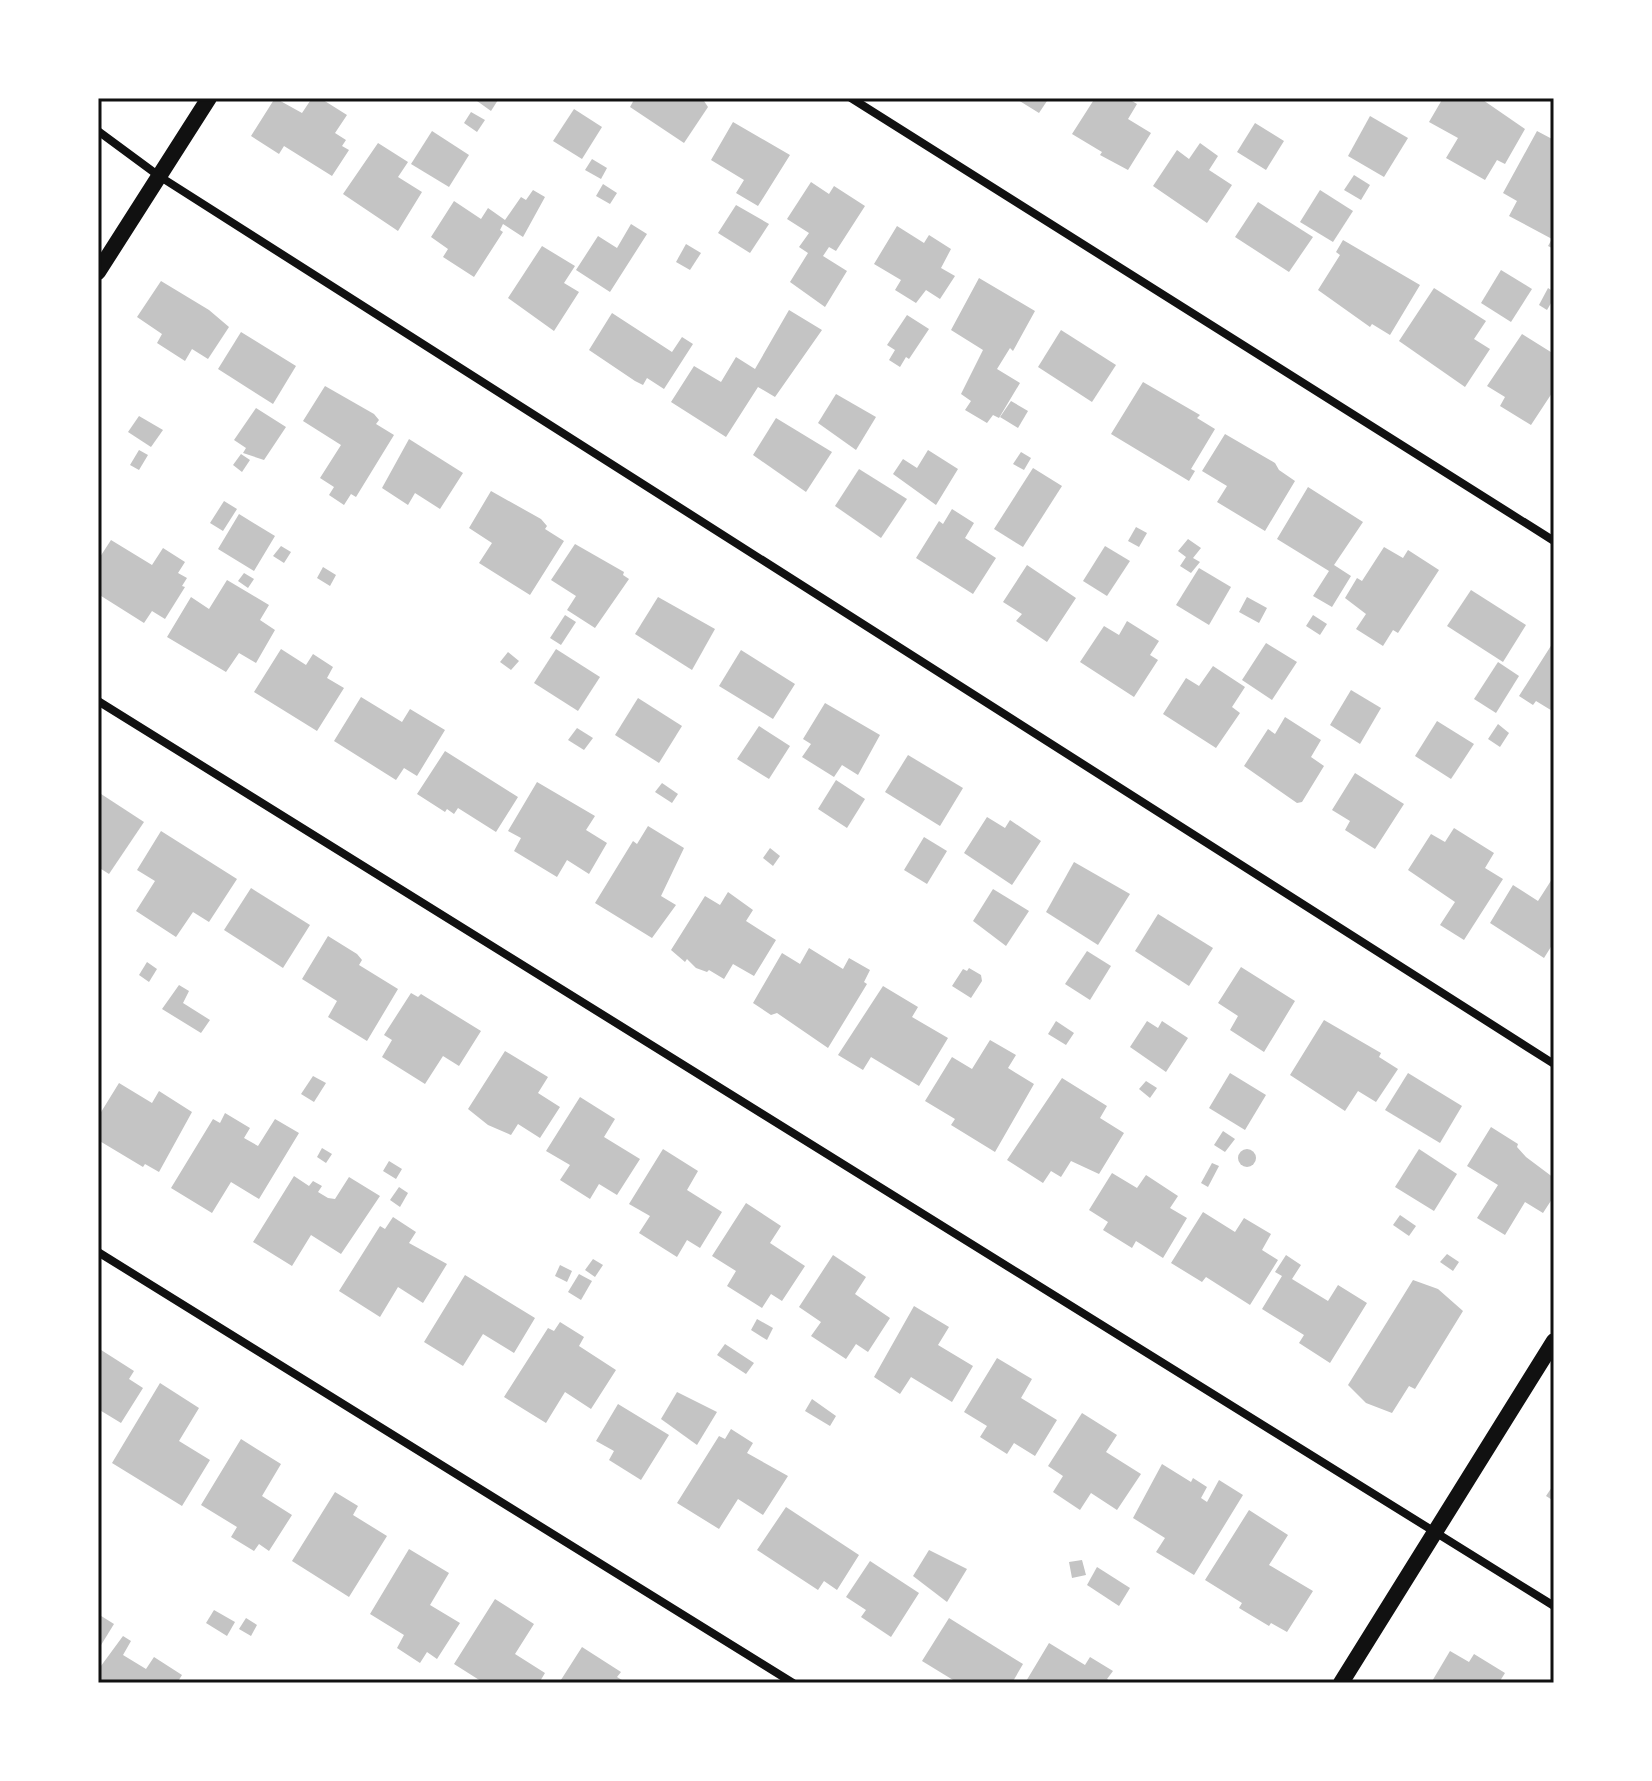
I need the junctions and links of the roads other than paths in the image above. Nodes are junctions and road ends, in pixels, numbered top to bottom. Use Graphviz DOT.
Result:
graph roads {
  1 [pos="209,98"];
  2 [pos="851,98"];
  3 [pos="98,131"];
  4 [pos="159,176"];
  5 [pos="98,272"];
  6 [pos="1554,541"];
  7 [pos="98,701"];
  8 [pos="1554,1064"];
  9 [pos="98,1252"];
  10 [pos="1554,1341"];
  11 [pos="1435,1532"];
  12 [pos="1554,1606"];
  13 [pos="793,1683"];
  14 [pos="1341,1683"];
  1 -- 4 [label="main road"];
  2 -- 6 [label="street"];
  3 -- 4 [label="street"];
  4 -- 5 [label="main road"];
  4 -- 8 [label="street"];
  7 -- 11 [label="street"];
  9 -- 13 [label="street"];
  10 -- 11 [label="main road"];
  11 -- 12 [label="street"];
  11 -- 14 [label="main road"];
}
